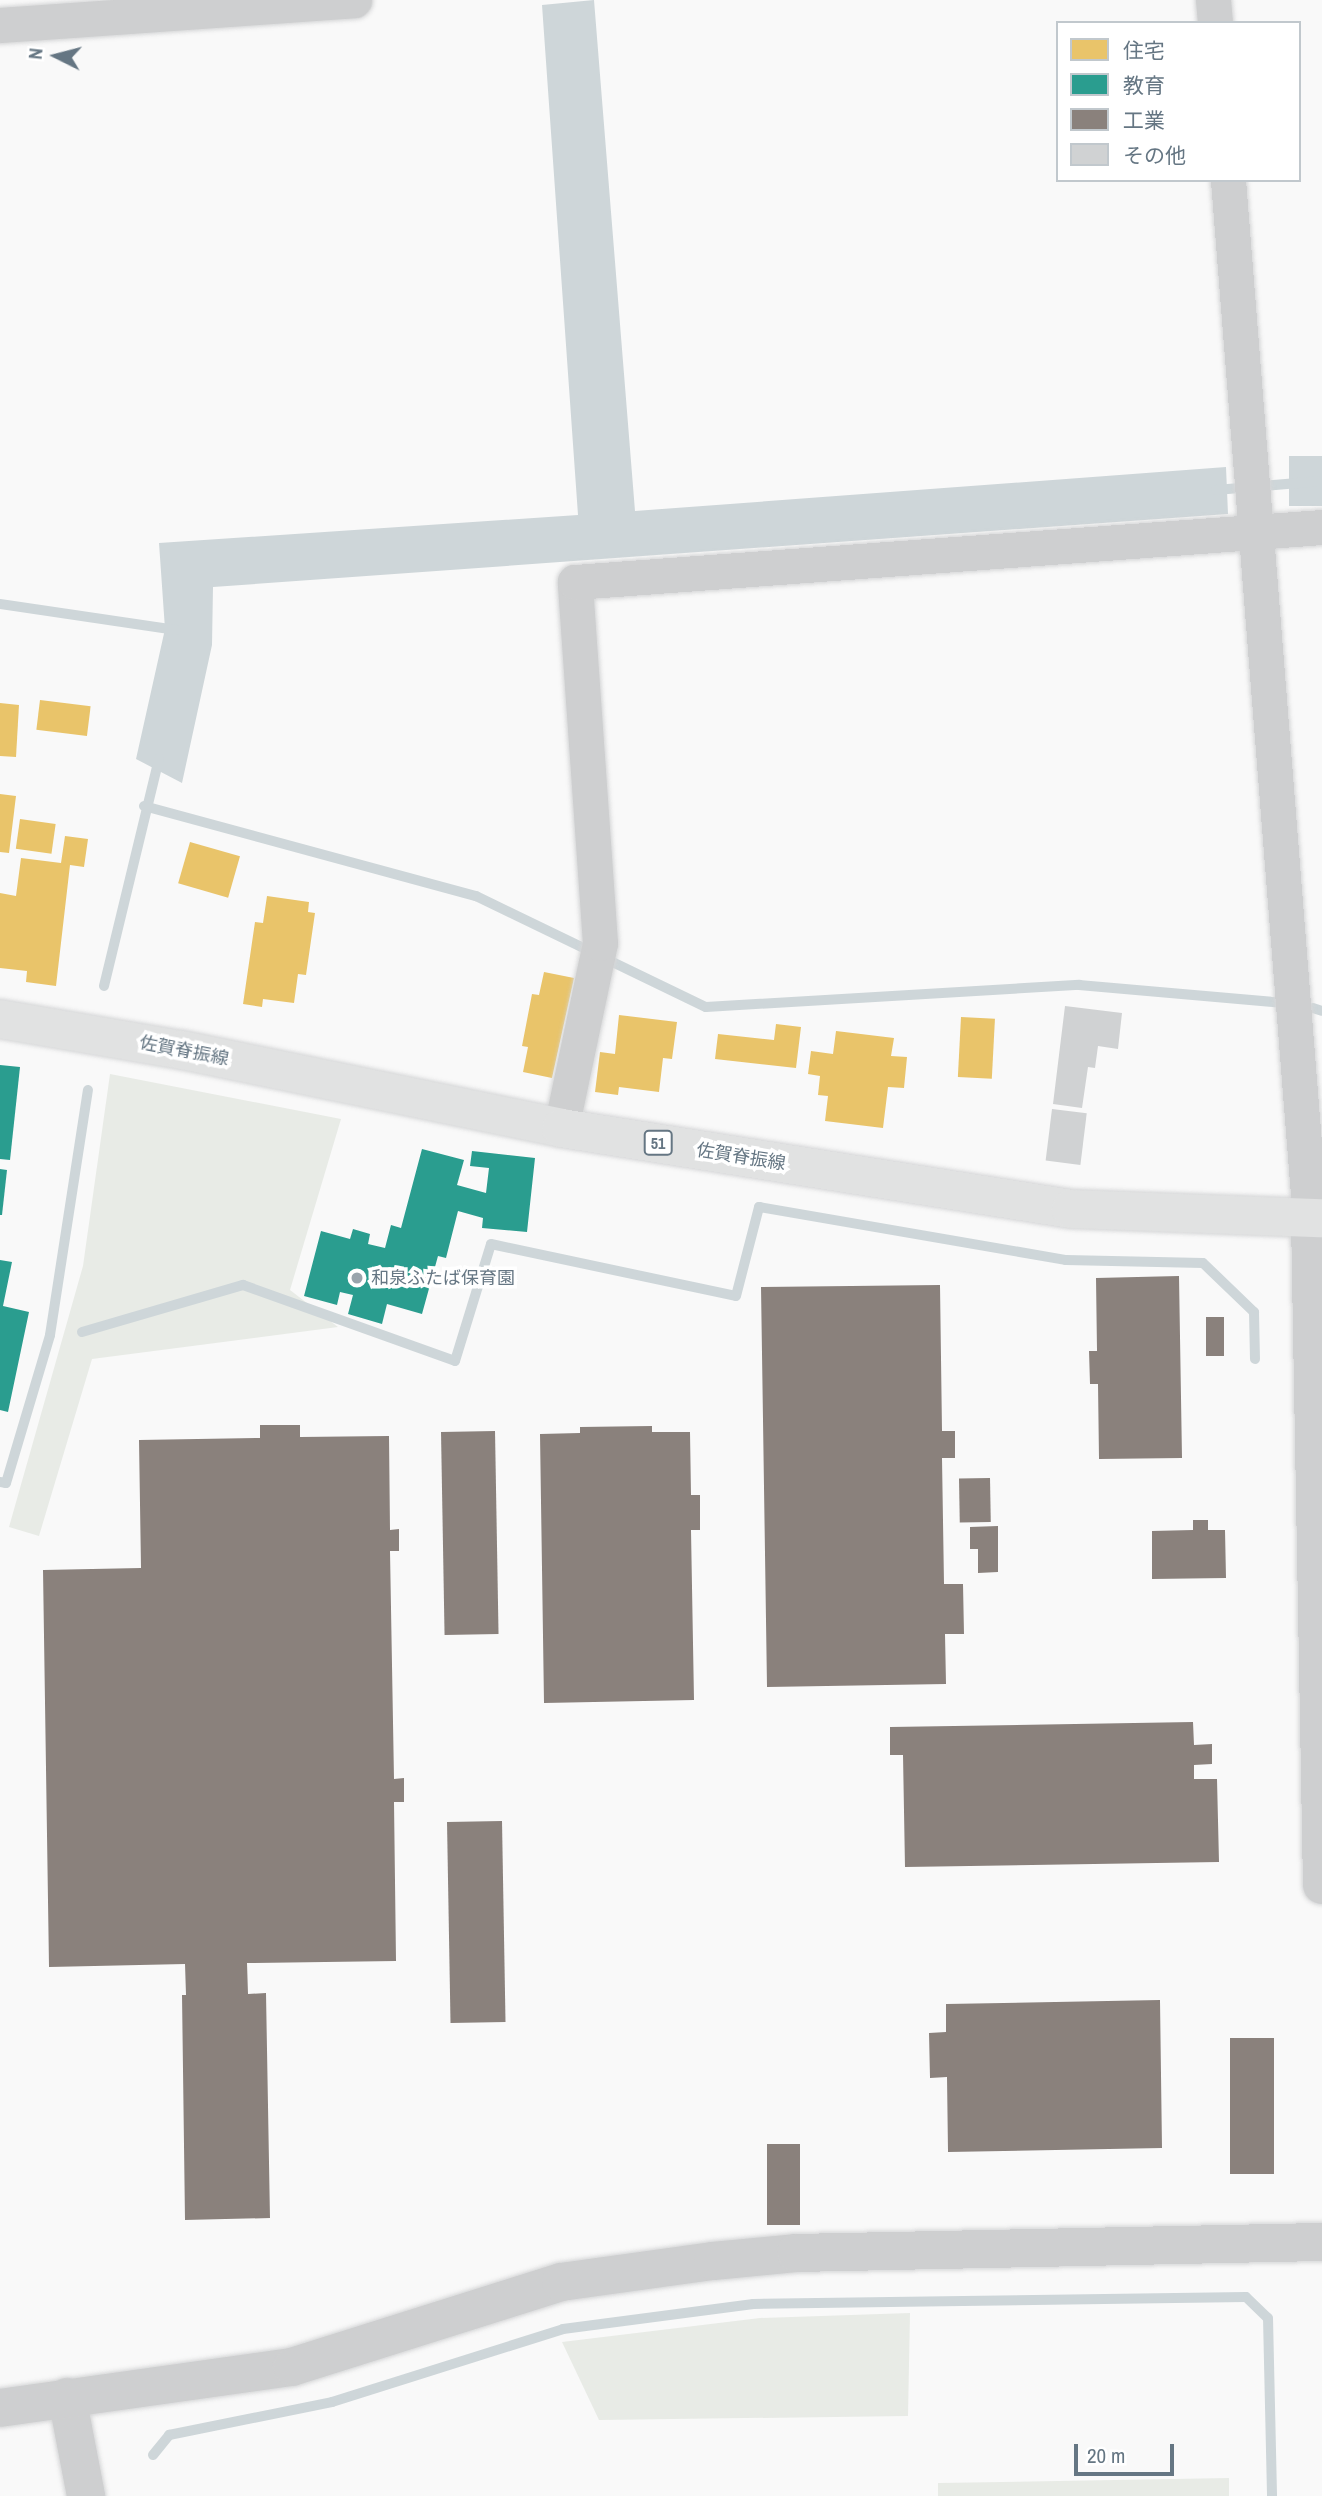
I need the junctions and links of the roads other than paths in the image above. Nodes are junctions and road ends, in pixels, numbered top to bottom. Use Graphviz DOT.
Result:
graph roads {
  1 [pos="354,0"];
  2 [pos="1213,0"];
  3 [pos="1215,21"];
  4 [pos="0,25"];
  5 [pos="1228,182"];
  6 [pos="1254,503"];
  7 [pos="1322,527"];
  8 [pos="0,1018"];
  9 [pos="561,1128"];
  10 [pos="1316,1219"];
  11 [pos="1322,1885"];
  12 [pos="1322,2242"];
  13 [pos="66,2397"];
  14 [pos="0,2408"];
  15 [pos="86,2496"];
  1 -- 4 [label="street"];
  2 -- 3 [label="street"];
  5 -- 6 [label="street"];
  6 -- 7 [label="street"];
  6 -- 9 [label="street"];
  6 -- 10 [label="street"];
  8 -- 9 [label="main road, 佐賀脊振線 / 51"];
  9 -- 10 [label="main road, 佐賀脊振線 / 51"];
  10 -- 11 [label="street"];
  12 -- 13 [label="street"];
  13 -- 14 [label="street"];
  13 -- 15 [label="street"];
}
